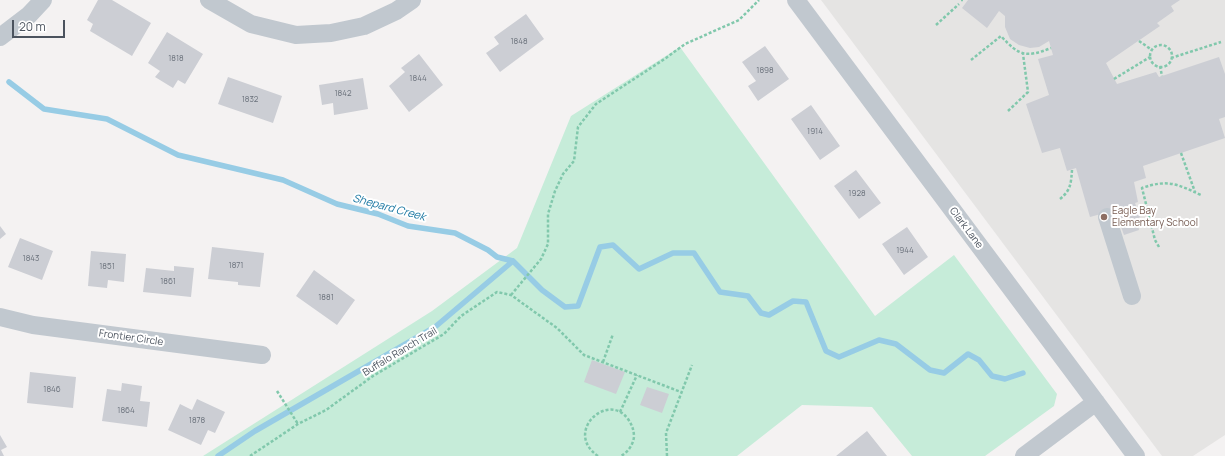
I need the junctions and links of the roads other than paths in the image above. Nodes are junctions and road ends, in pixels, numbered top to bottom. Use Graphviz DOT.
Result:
graph roads {
  1 [pos="43,0"];
  2 [pos="209,0"];
  3 [pos="412,0"];
  4 [pos="796,0"];
  5 [pos="0,36"];
  6 [pos="1107,217"];
  7 [pos="1132,296"];
  8 [pos="0,317"];
  9 [pos="262,355"];
  10 [pos="1096,402"];
  11 [pos="1024,456"];
  12 [pos="1136,456"];
  1 -- 5 [label="street"];
  2 -- 3 [label="street"];
  4 -- 10 [label="street, Clark Lane"];
  6 -- 7 [label="street"];
  8 -- 9 [label="street, Frontier Circle"];
  10 -- 11 [label="street"];
  10 -- 12 [label="street, Clark Lane"];
}
